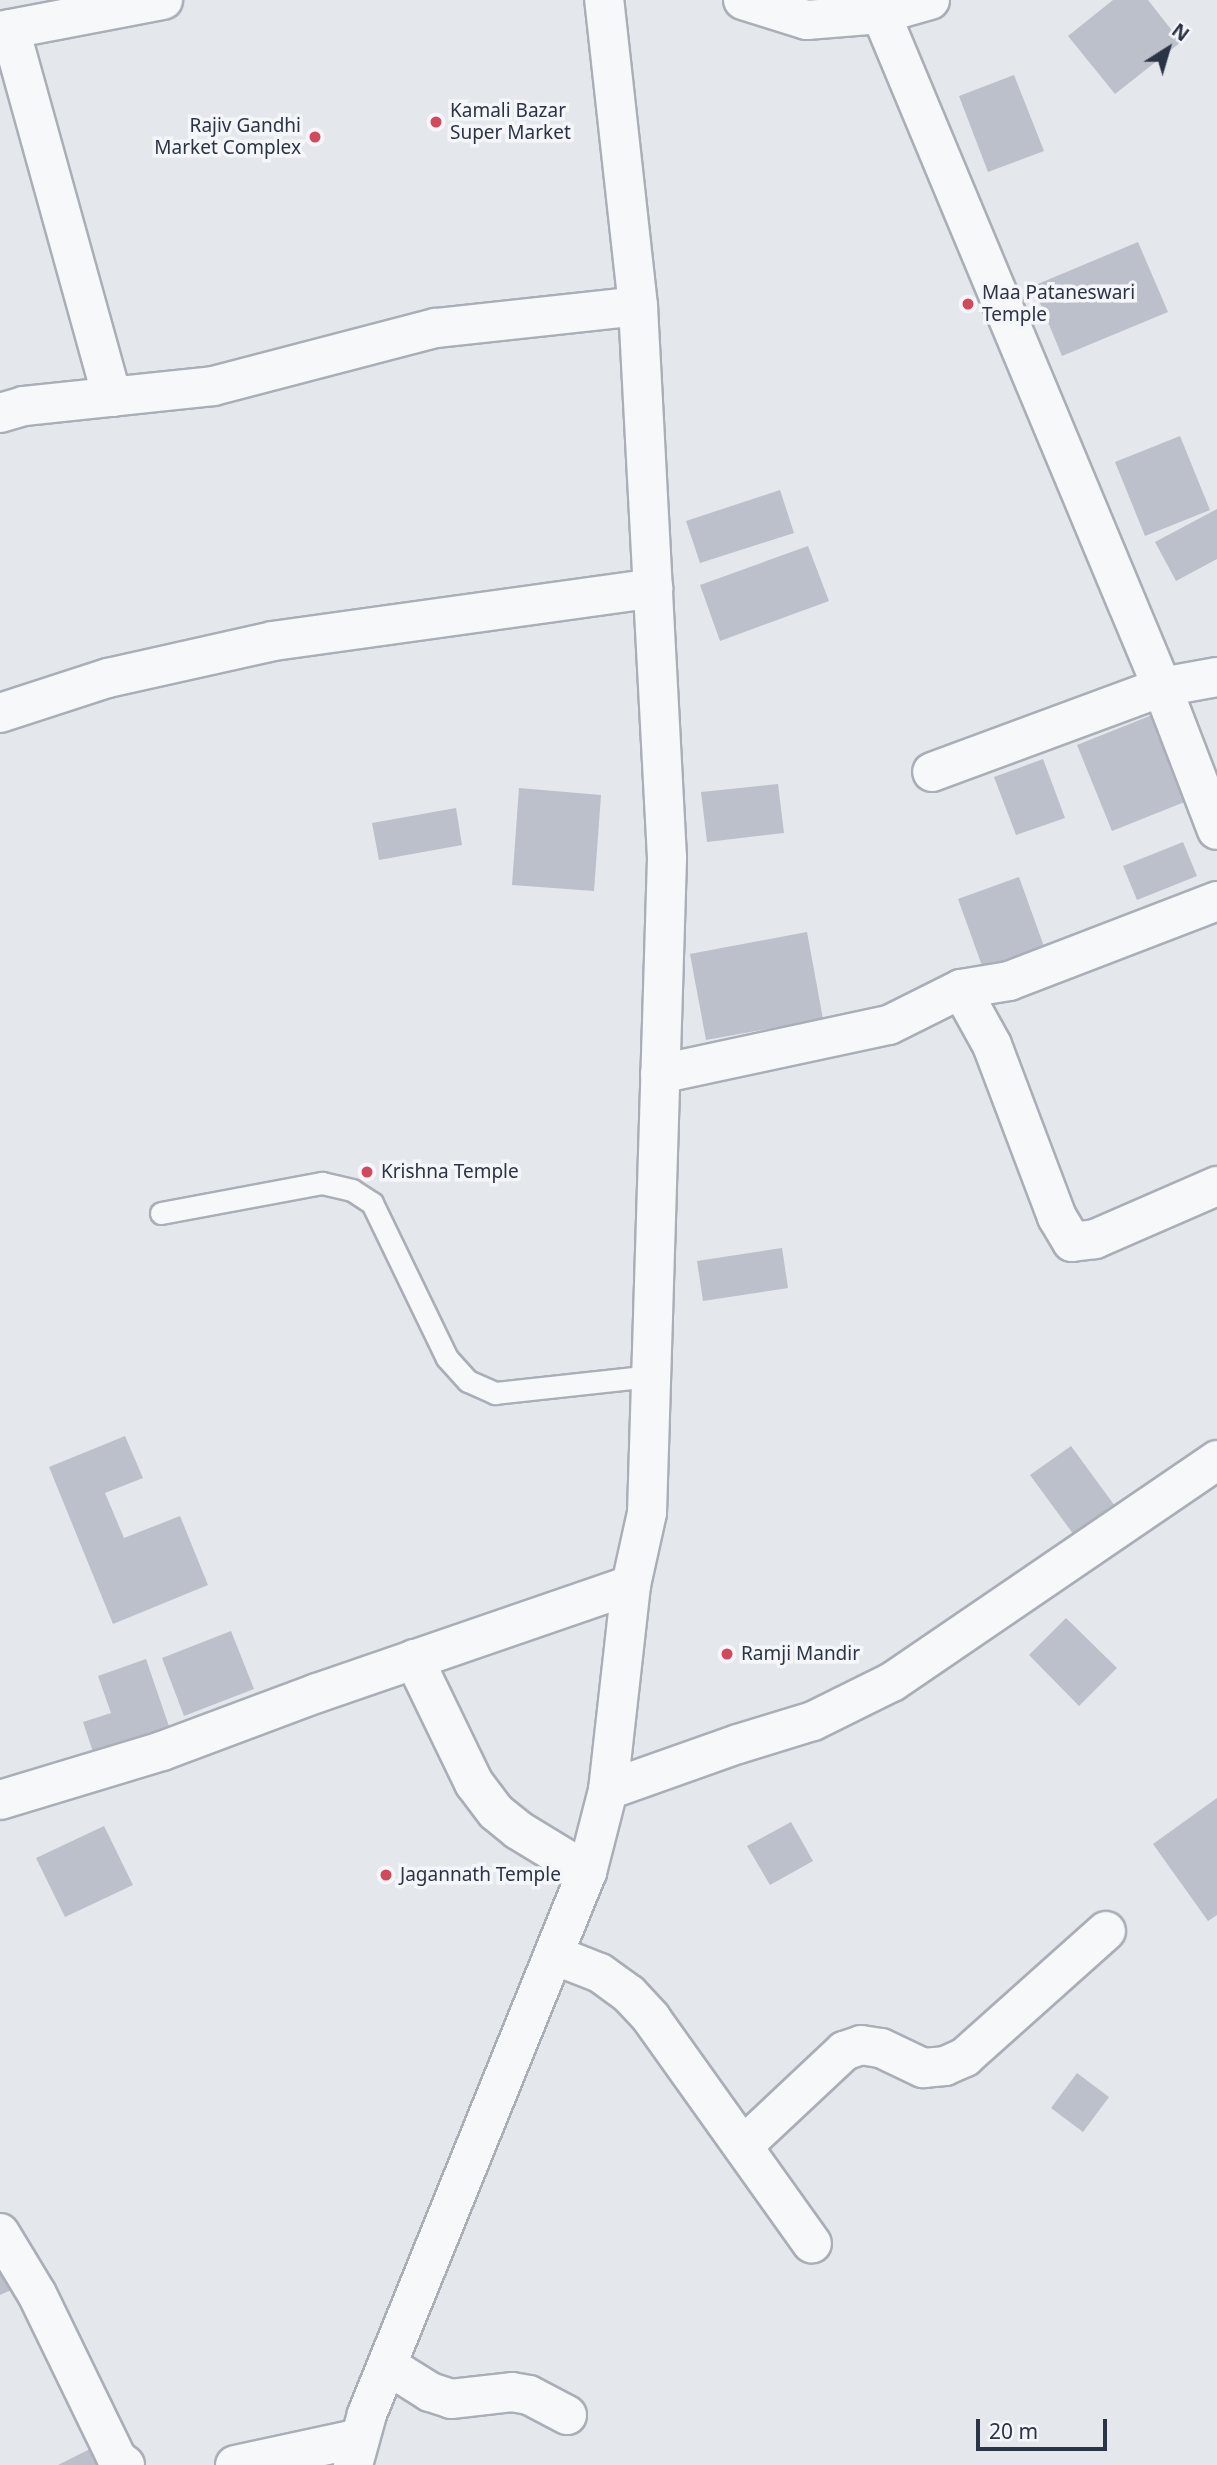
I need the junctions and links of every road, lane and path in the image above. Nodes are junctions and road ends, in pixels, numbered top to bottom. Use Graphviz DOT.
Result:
graph roads {
  1 [pos="604,0"];
  2 [pos="743,0"];
  3 [pos="930,0"];
  4 [pos="150,2"];
  5 [pos="881,14"];
  6 [pos="5,30"];
  7 [pos="638,306"];
  8 [pos="112,397"];
  9 [pos="0,413"];
  10 [pos="653,588"];
  11 [pos="1217,677"];
  12 [pos="1162,687"];
  13 [pos="0,713"];
  14 [pos="932,772"];
  15 [pos="1217,830"];
  16 [pos="1217,901"];
  17 [pos="961,989"];
  18 [pos="660,1074"];
  19 [pos="1217,1186"];
  20 [pos="161,1213"];
  21 [pos="651,1376"];
  22 [pos="1217,1460"];
  23 [pos="631,1585"];
  24 [pos="414,1660"];
  25 [pos="608,1790"];
  26 [pos="0,1801"];
  27 [pos="587,1872"];
  28 [pos="1105,1931"];
  29 [pos="554,1955"];
  30 [pos="743,2146"];
  31 [pos="0,2233"];
  32 [pos="812,2244"];
  33 [pos="387,2365"];
  34 [pos="567,2415"];
  35 [pos="356,2452"];
  36 [pos="125,2465"];
  37 [pos="235,2465"];
  1 -- 7 [label="street"];
  2 -- 5 [label="street"];
  3 -- 5 [label="street"];
  4 -- 6 [label="street"];
  5 -- 12 [label="street"];
  6 -- 8 [label="street"];
  7 -- 8 [label="street"];
  7 -- 10 [label="street"];
  8 -- 9 [label="street"];
  10 -- 13 [label="street"];
  10 -- 18 [label="street"];
  11 -- 12 [label="street"];
  12 -- 14 [label="street"];
  12 -- 15 [label="street"];
  16 -- 17 [label="street"];
  17 -- 18 [label="street"];
  17 -- 19 [label="street"];
  18 -- 21 [label="street"];
  20 -- 21 [label="lane"];
  21 -- 23 [label="street"];
  22 -- 25 [label="street"];
  23 -- 24 [label="street"];
  23 -- 25 [label="street"];
  24 -- 26 [label="street"];
  24 -- 27 [label="street"];
  25 -- 27 [label="street"];
  27 -- 29 [label="street"];
  28 -- 30 [label="street"];
  29 -- 30 [label="street"];
  29 -- 33 [label="street"];
  30 -- 32 [label="street"];
  31 -- 36 [label="street"];
  33 -- 34 [label="street"];
  33 -- 35 [label="street"];
  35 -- 37 [label="street"];
}
